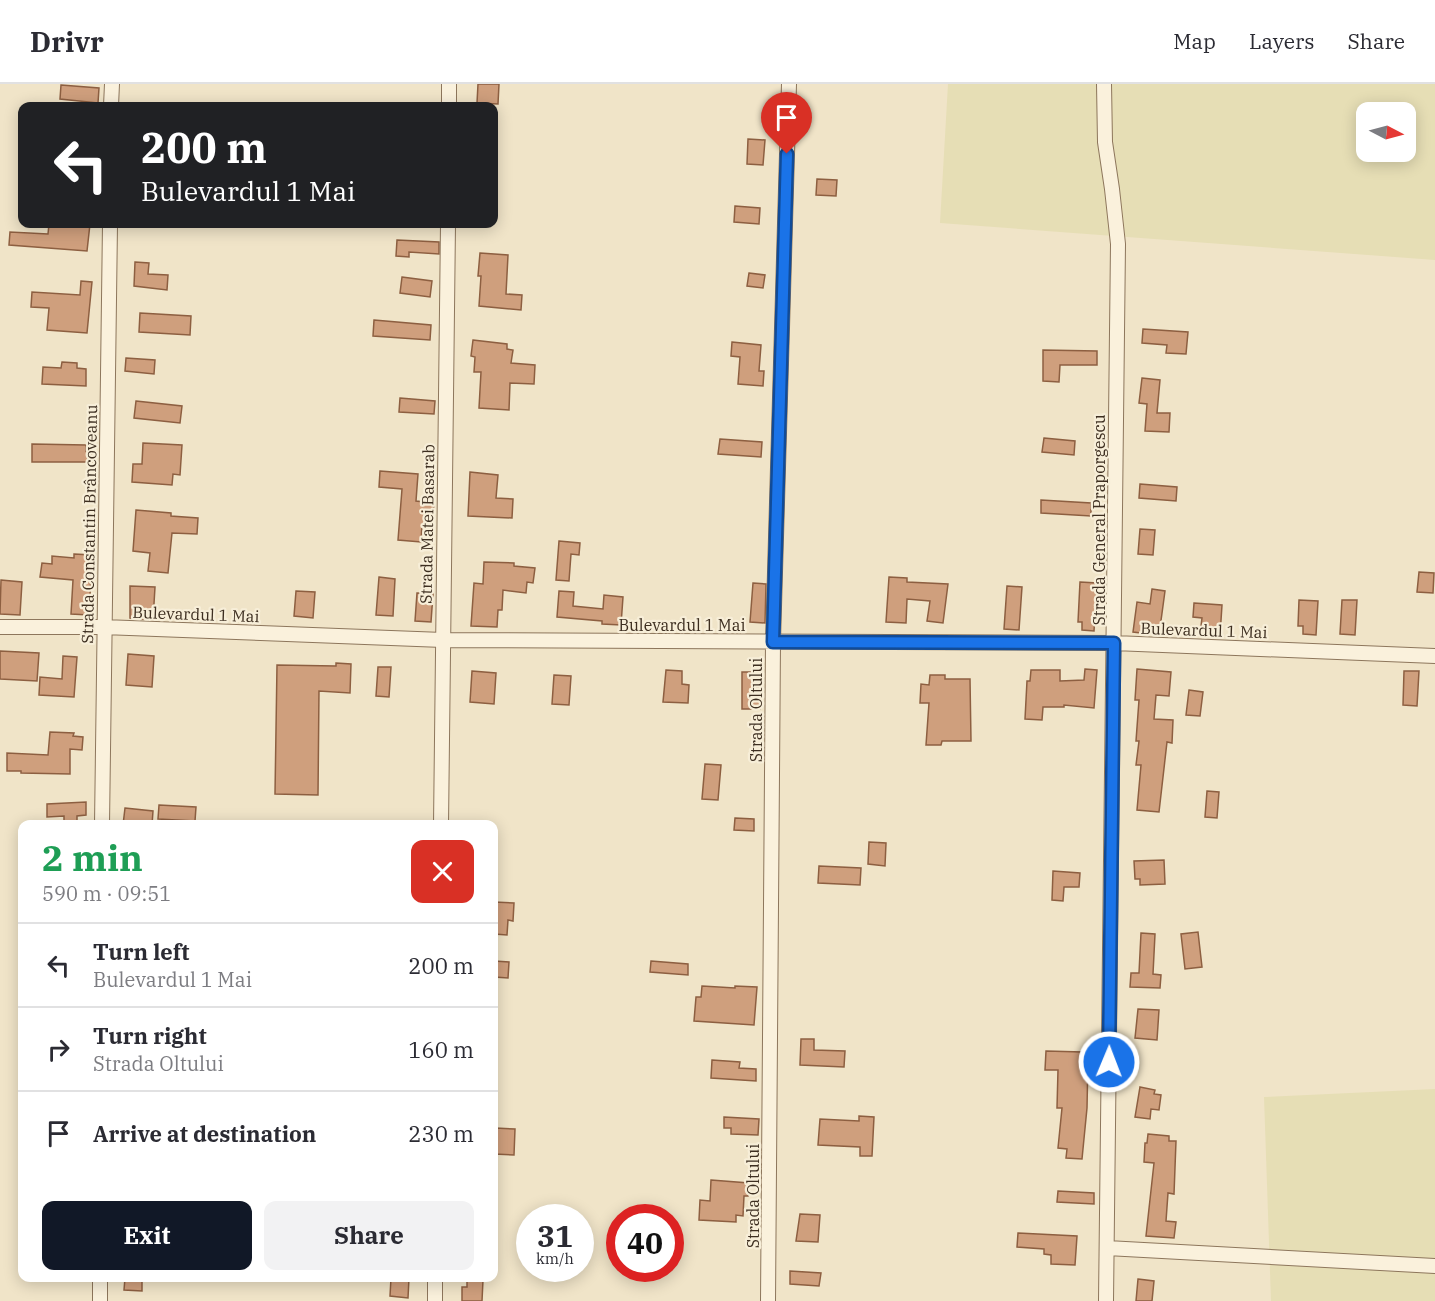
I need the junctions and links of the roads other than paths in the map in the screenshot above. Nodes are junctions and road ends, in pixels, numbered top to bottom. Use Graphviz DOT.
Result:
graph roads {
  1 [pos="112,84"];
  2 [pos="449,84"];
  3 [pos="789,84"];
  4 [pos="1104,84"];
  5 [pos="111,102"];
  6 [pos="449,102"];
  7 [pos="110,228"];
  8 [pos="448,228"];
  9 [pos="0,627"];
  10 [pos="104,627"];
  11 [pos="442,640"];
  12 [pos="773,642"];
  13 [pos="1114,643"];
  14 [pos="1435,656"];
  15 [pos="102,820"];
  16 [pos="441,820"];
  17 [pos="1107,1248"];
  18 [pos="1435,1266"];
  19 [pos="100,1282"];
  20 [pos="435,1282"];
  21 [pos="100,1301"];
  22 [pos="435,1301"];
  23 [pos="768,1301"];
  24 [pos="1106,1301"];
  1 -- 5 [label="street"];
  2 -- 6 [label="street"];
  3 -- 12 [label="street, Strada Oltului"];
  4 -- 13 [label="street, Strada General Praporgescu"];
  7 -- 10 [label="street, Strada Constantin Brâncoveanu"];
  8 -- 11 [label="street, Strada Matei Basarab"];
  9 -- 10 [label="street, Bulevardul 1 Mai"];
  10 -- 11 [label="street, Bulevardul 1 Mai"];
  10 -- 15 [label="street, Strada Constantin Brâncoveanu"];
  11 -- 12 [label="street, Bulevardul 1 Mai"];
  11 -- 16 [label="street, Strada Matei Basarab"];
  12 -- 13 [label="street, Bulevardul 1 Mai"];
  12 -- 23 [label="street, Strada Oltului"];
  13 -- 14 [label="street, Bulevardul 1 Mai"];
  13 -- 17 [label="street, Strada General Praporgescu"];
  17 -- 18 [label="street"];
  17 -- 24 [label="street, Strada General Praporgescu"];
  19 -- 21 [label="street"];
  20 -- 22 [label="street"];
}
